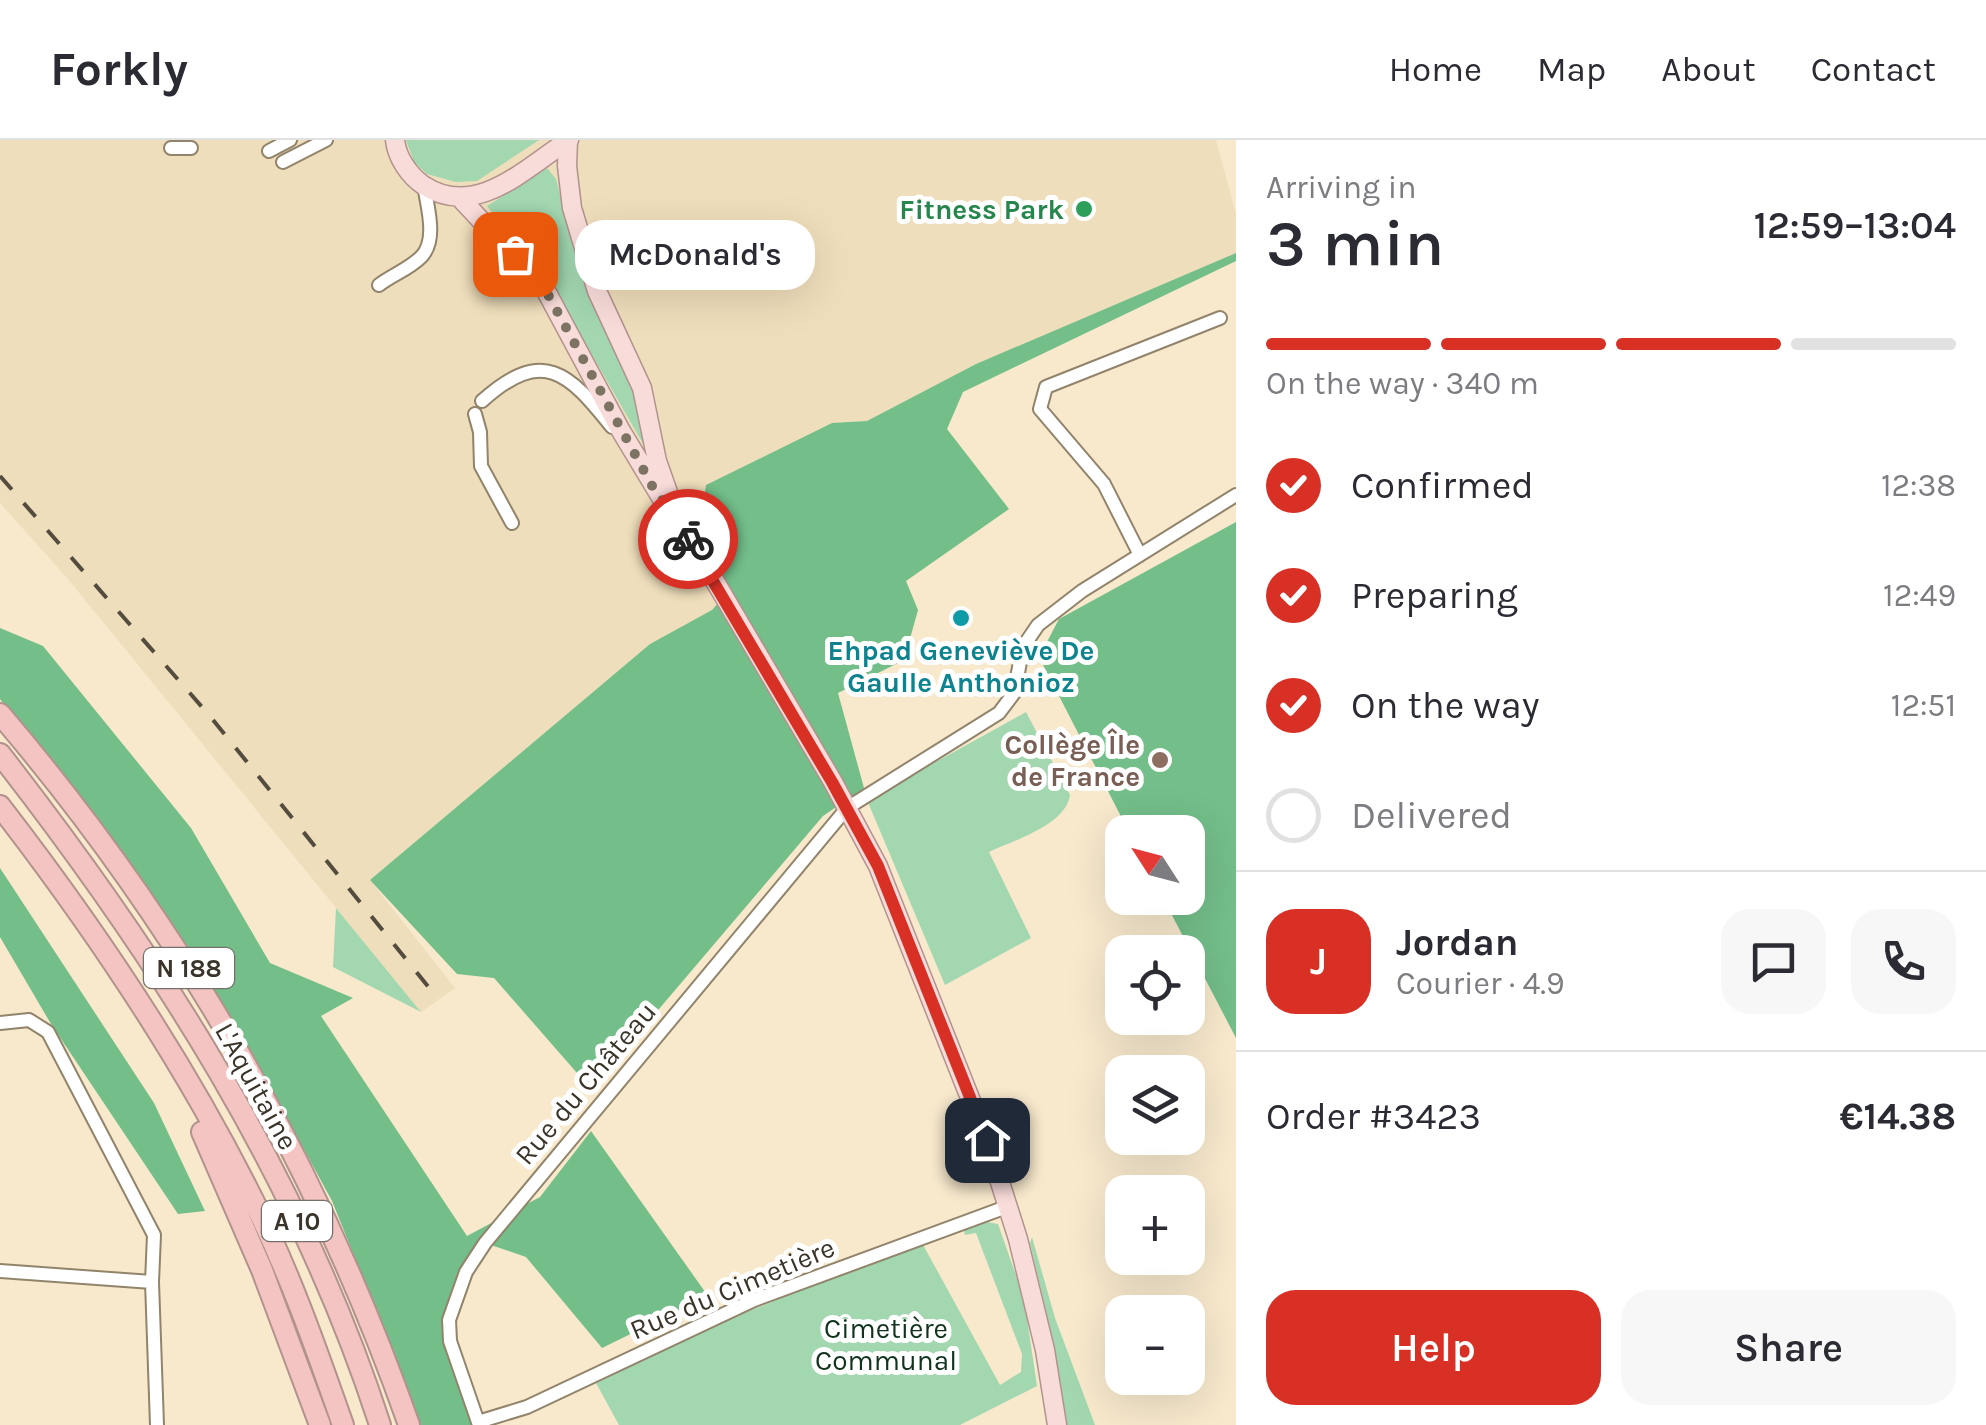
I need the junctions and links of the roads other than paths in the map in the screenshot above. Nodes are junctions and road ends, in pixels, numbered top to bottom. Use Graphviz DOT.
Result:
graph roads {
  1 [pos="290,140"];
  2 [pos="326,140"];
  3 [pos="569,140"];
  4 [pos="391,142"];
  5 [pos="171,148"];
  6 [pos="191,148"];
  7 [pos="269,152"];
  8 [pos="283,162"];
  9 [pos="424,185"];
  10 [pos="461,199"];
  11 [pos="379,285"];
  12 [pos="1220,318"];
  13 [pos="642,465"];
  14 [pos="1236,494"];
  15 [pos="676,515"];
  16 [pos="512,523"];
  17 [pos="1140,555"];
  18 [pos="0,714"];
  19 [pos="0,754"];
  20 [pos="0,806"];
  21 [pos="847,808"];
  22 [pos="0,1022"];
  23 [pos="190,1084"];
  24 [pos="1009,1206"];
  25 [pos="0,1271"];
  26 [pos="152,1282"];
  27 [pos="479,1423"];
  28 [pos="156,1425"];
  29 [pos="320,1425"];
  30 [pos="343,1425"];
  31 [pos="380,1425"];
  32 [pos="409,1425"];
  33 [pos="1056,1425"];
  1 -- 7 [label="street"];
  2 -- 8 [label="street"];
  3 -- 10 [label="main road"];
  3 -- 15 [label="main road"];
  4 -- 9 [label="main road"];
  5 -- 6 [label="street"];
  9 -- 10 [label="main road"];
  9 -- 11 [label="street"];
  10 -- 13 [label="main road"];
  12 -- 17 [label="street"];
  13 -- 15 [label="main road"];
  13 -- 16 [label="street"];
  14 -- 17 [label="street, Rue du Château"];
  15 -- 21 [label="main road"];
  17 -- 21 [label="street, Rue du Château"];
  18 -- 32 [label="highway, N 188"];
  19 -- 31 [label="highway, L'Aquitaine / A 10"];
  20 -- 23 [label="highway, A 10"];
  21 -- 24 [label="main road"];
  21 -- 27 [label="street, Rue du Château"];
  22 -- 26 [label="street"];
  23 -- 29 [label="highway"];
  23 -- 30 [label="highway, L'Aquitaine / A 10"];
  24 -- 27 [label="street, Rue du Cimetière"];
  24 -- 33 [label="main road"];
  25 -- 26 [label="street"];
  26 -- 28 [label="street"];
}
